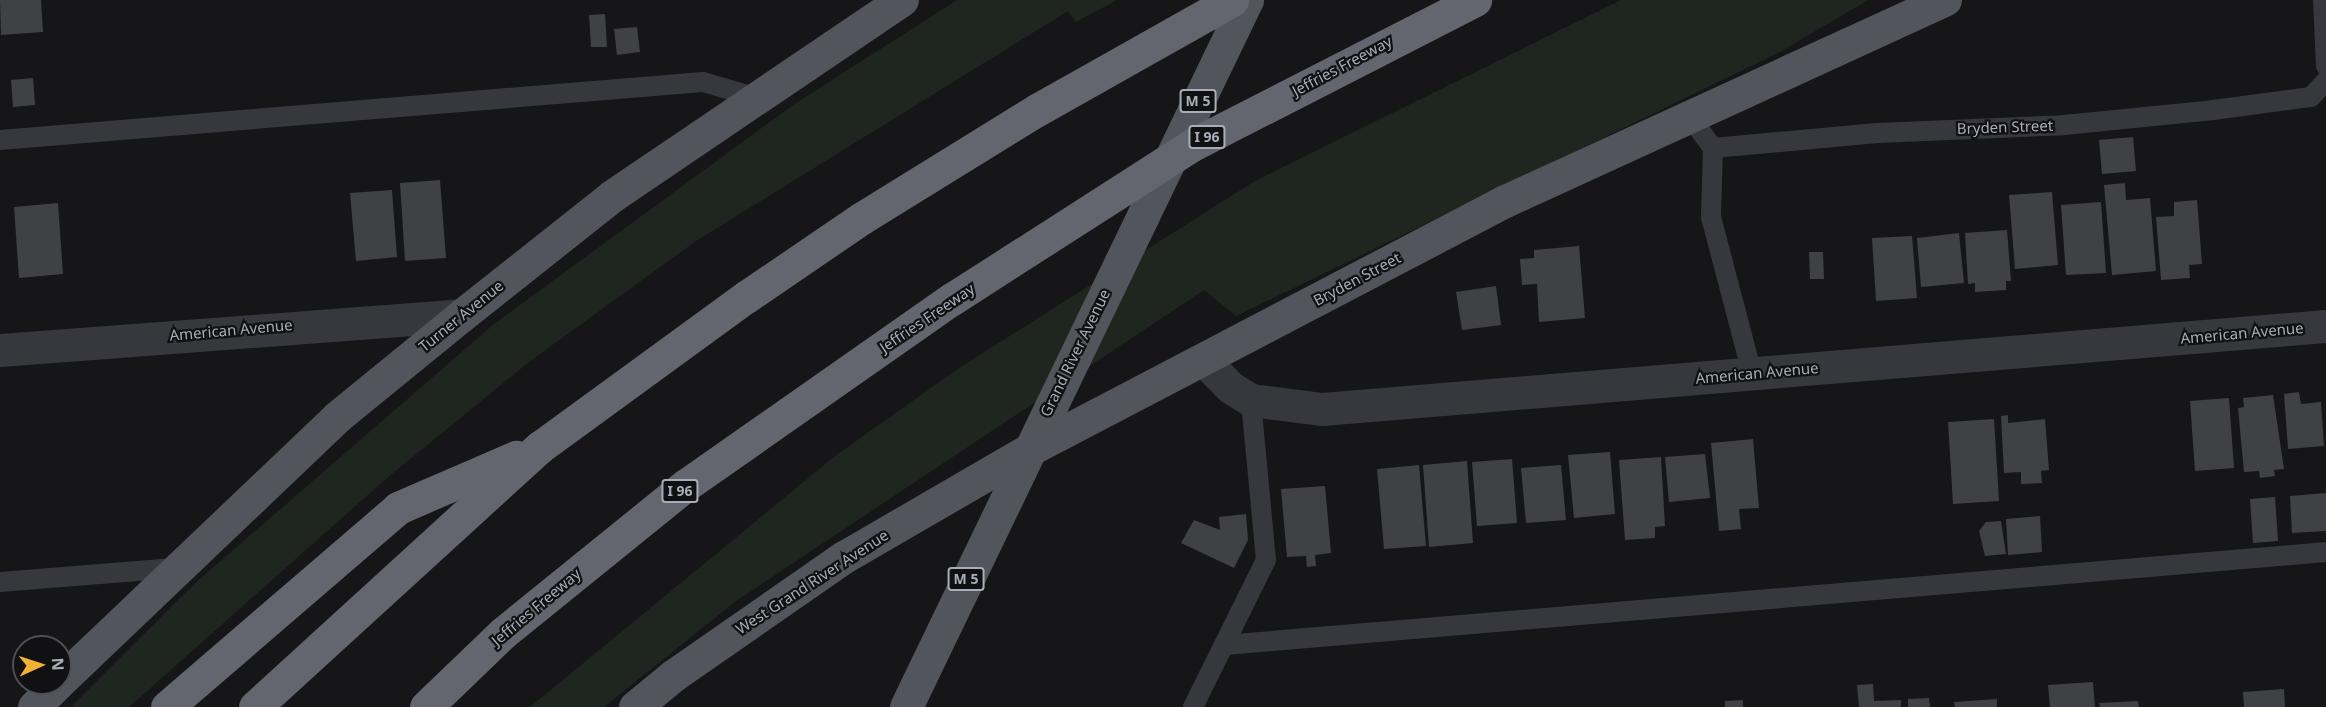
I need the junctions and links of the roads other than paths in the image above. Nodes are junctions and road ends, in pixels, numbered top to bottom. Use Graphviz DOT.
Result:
graph roads {
  1 [pos="902,0"];
  2 [pos="1232,0"];
  3 [pos="1247,0"];
  4 [pos="1475,0"];
  5 [pos="1945,0"];
  6 [pos="2323,0"];
  7 [pos="2326,66"];
  8 [pos="2326,81"];
  9 [pos="754,97"];
  10 [pos="1691,118"];
  11 [pos="0,140"];
  12 [pos="1713,148"];
  13 [pos="462,315"];
  14 [pos="2326,326"];
  15 [pos="0,350"];
  16 [pos="1204,360"];
  17 [pos="1752,373"];
  18 [pos="1251,400"];
  19 [pos="540,447"];
  20 [pos="1027,451"];
  21 [pos="2326,552"];
  22 [pos="174,568"];
  23 [pos="0,582"];
  24 [pos="503,633"];
  25 [pos="1224,645"];
  26 [pos="72,669"];
  27 [pos="46,695"];
  28 [pos="34,707"];
  29 [pos="167,707"];
  30 [pos="255,707"];
  31 [pos="426,707"];
  32 [pos="457,707"];
  33 [pos="635,707"];
  34 [pos="906,707"];
  35 [pos="1193,707"];
  1 -- 9 [label="main road, Turner Avenue"];
  2 -- 19 [label="highway"];
  3 -- 20 [label="main road, Grand River Avenue / M 5"];
  4 -- 24 [label="highway, Jeffries Freeway / I 96"];
  5 -- 10 [label="main road, Bryden Street"];
  6 -- 7 [label="lane"];
  8 -- 12 [label="lane, Bryden Street"];
  9 -- 11 [label="lane"];
  9 -- 13 [label="main road, Turner Avenue"];
  10 -- 12 [label="lane"];
  10 -- 16 [label="main road, Bryden Street"];
  12 -- 17 [label="lane"];
  13 -- 15 [label="street, American Avenue"];
  13 -- 22 [label="main road, Turner Avenue"];
  14 -- 17 [label="street, American Avenue"];
  16 -- 18 [label="street, American Avenue"];
  16 -- 20 [label="main road, Bryden Street"];
  17 -- 18 [label="street, American Avenue"];
  18 -- 25 [label="lane"];
  19 -- 29 [label="highway"];
  19 -- 30 [label="highway"];
  20 -- 33 [label="main road, West Grand River Avenue"];
  20 -- 34 [label="main road, Grand River Avenue / M 5"];
  21 -- 25 [label="lane"];
  22 -- 23 [label="lane"];
  22 -- 26 [label="main road, Turner Avenue"];
  24 -- 31 [label="highway, Jeffries Freeway / I 96"];
  24 -- 32 [label="highway"];
  25 -- 35 [label="lane"];
  27 -- 28 [label="main road, Turner Avenue"];
}
